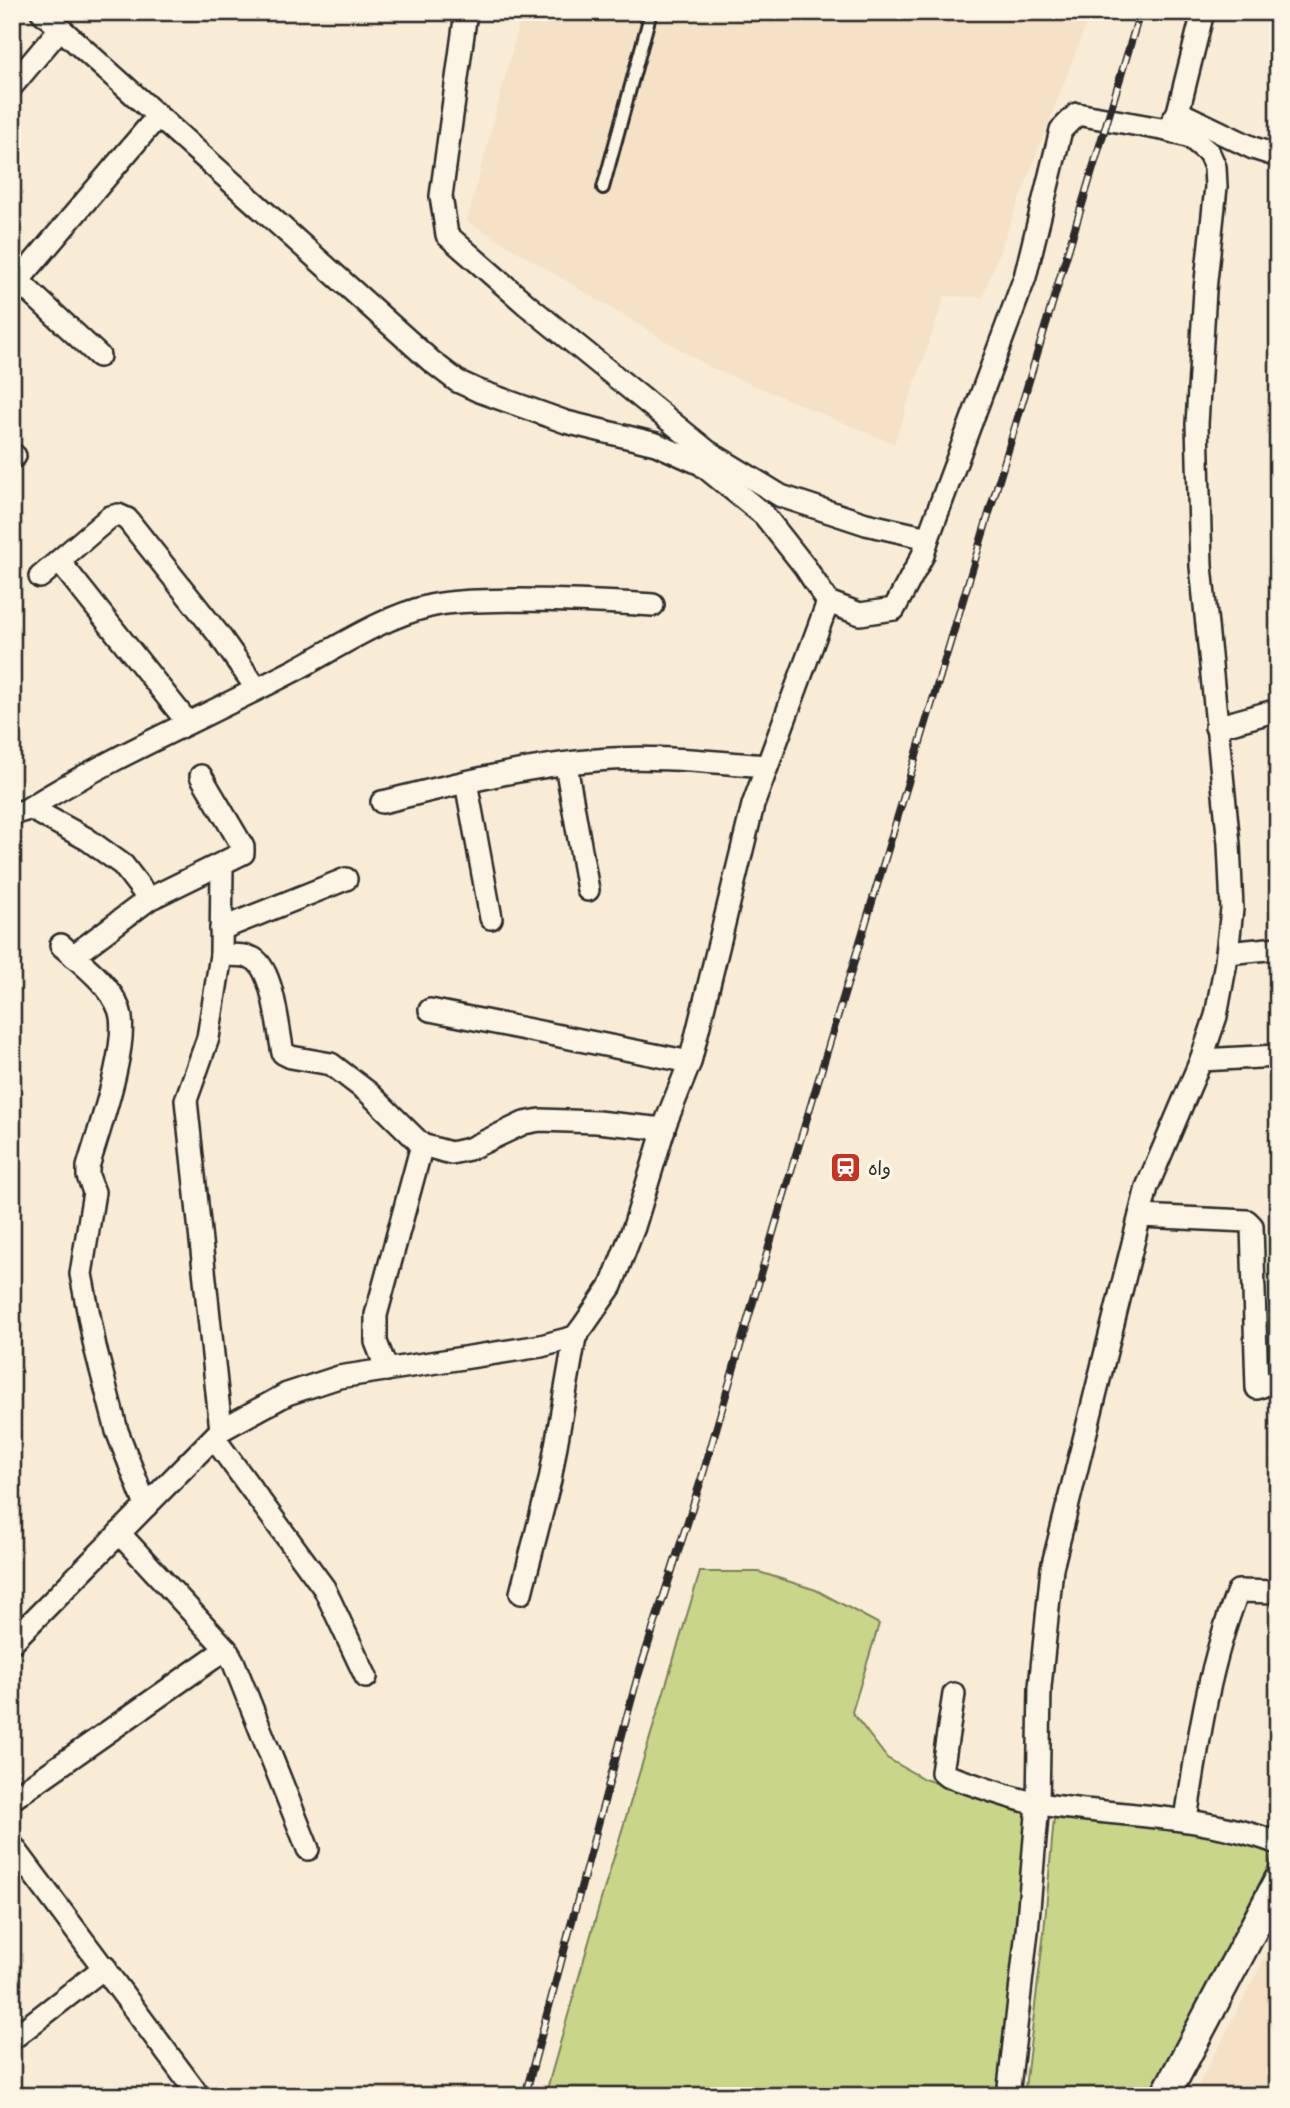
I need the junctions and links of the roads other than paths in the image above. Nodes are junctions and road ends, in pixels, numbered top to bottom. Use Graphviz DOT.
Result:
graph roads {
  1 [pos="42,12"];
  2 [pos="467,12"];
  3 [pos="651,12"];
  4 [pos="1203,12"];
  5 [pos="59,30"];
  6 [pos="12,86"];
  7 [pos="1178,111"];
  8 [pos="157,117"];
  9 [pos="1167,131"];
  10 [pos="1278,156"];
  11 [pos="603,188"];
  12 [pos="14,281"];
  13 [pos="99,356"];
  14 [pos="928,538"];
  15 [pos="59,561"];
  16 [pos="40,577"];
  17 [pos="828,603"];
  18 [pos="653,606"];
  19 [pos="257,689"];
  20 [pos="1278,710"];
  21 [pos="188,723"];
  22 [pos="1216,727"];
  23 [pos="566,765"];
  24 [pos="767,766"];
  25 [pos="201,776"];
  26 [pos="466,782"];
  27 [pos="382,802"];
  28 [pos="21,811"];
  29 [pos="222,865"];
  30 [pos="346,879"];
  31 [pos="588,890"];
  32 [pos="149,899"];
  33 [pos="491,918"];
  34 [pos="221,929"];
  35 [pos="1278,948"];
  36 [pos="1227,953"];
  37 [pos="221,955"];
  38 [pos="430,1010"];
  39 [pos="1278,1056"];
  40 [pos="1201,1060"];
  41 [pos="690,1062"];
  42 [pos="664,1129"];
  43 [pos="422,1145"];
  44 [pos="1140,1216"];
  45 [pos="575,1337"];
  46 [pos="387,1370"];
  47 [pos="1278,1380"];
  48 [pos="217,1434"];
  49 [pos="146,1506"];
  50 [pos="119,1533"];
  51 [pos="1278,1592"];
  52 [pos="521,1593"];
  53 [pos="12,1642"];
  54 [pos="226,1649"];
  55 [pos="366,1677"];
  56 [pos="954,1694"];
  57 [pos="12,1799"];
  58 [pos="1038,1804"];
  59 [pos="1186,1819"];
  60 [pos="1278,1843"];
  61 [pos="12,1845"];
  62 [pos="308,1849"];
  63 [pos="1278,1882"];
  64 [pos="105,1967"];
  65 [pos="12,2039"];
  66 [pos="199,2096"];
  67 [pos="1008,2096"];
  68 [pos="1165,2096"];
  1 -- 5 [label="street"];
  2 -- 14 [label="street"];
  3 -- 11 [label="lane"];
  4 -- 7 [label="street"];
  5 -- 6 [label="street"];
  5 -- 8 [label="street"];
  7 -- 9 [label="street"];
  7 -- 10 [label="street"];
  8 -- 12 [label="street"];
  8 -- 17 [label="street"];
  9 -- 14 [label="street"];
  9 -- 22 [label="street"];
  12 -- 13 [label="street"];
  14 -- 17 [label="street"];
  15 -- 16 [label="street"];
  15 -- 19 [label="street"];
  15 -- 21 [label="street"];
  17 -- 24 [label="street"];
  18 -- 19 [label="street"];
  19 -- 21 [label="street"];
  20 -- 22 [label="street"];
  21 -- 28 [label="street"];
  22 -- 36 [label="street"];
  23 -- 24 [label="street"];
  23 -- 26 [label="street"];
  23 -- 31 [label="street"];
  24 -- 41 [label="street"];
  25 -- 29 [label="street"];
  26 -- 27 [label="street"];
  26 -- 33 [label="street"];
  28 -- 32 [label="street"];
  29 -- 32 [label="street"];
  29 -- 34 [label="street"];
  30 -- 34 [label="street"];
  32 -- 49 [label="street"];
  34 -- 37 [label="street"];
  35 -- 36 [label="street"];
  36 -- 40 [label="street"];
  37 -- 43 [label="street"];
  37 -- 48 [label="street"];
  38 -- 41 [label="street"];
  39 -- 40 [label="street"];
  40 -- 44 [label="street"];
  41 -- 42 [label="street"];
  42 -- 43 [label="street"];
  42 -- 45 [label="street"];
  43 -- 46 [label="street"];
  44 -- 47 [label="street"];
  44 -- 58 [label="street"];
  45 -- 46 [label="street"];
  45 -- 52 [label="street"];
  46 -- 48 [label="street"];
  48 -- 49 [label="street"];
  48 -- 55 [label="street"];
  49 -- 50 [label="street"];
  50 -- 53 [label="street"];
  50 -- 54 [label="street"];
  51 -- 59 [label="street"];
  54 -- 57 [label="street"];
  54 -- 62 [label="street"];
  56 -- 58 [label="street"];
  58 -- 59 [label="street"];
  58 -- 67 [label="street"];
  59 -- 60 [label="street"];
  61 -- 64 [label="street"];
  63 -- 68 [label="main road"];
  64 -- 65 [label="street"];
  64 -- 66 [label="street"];
}
